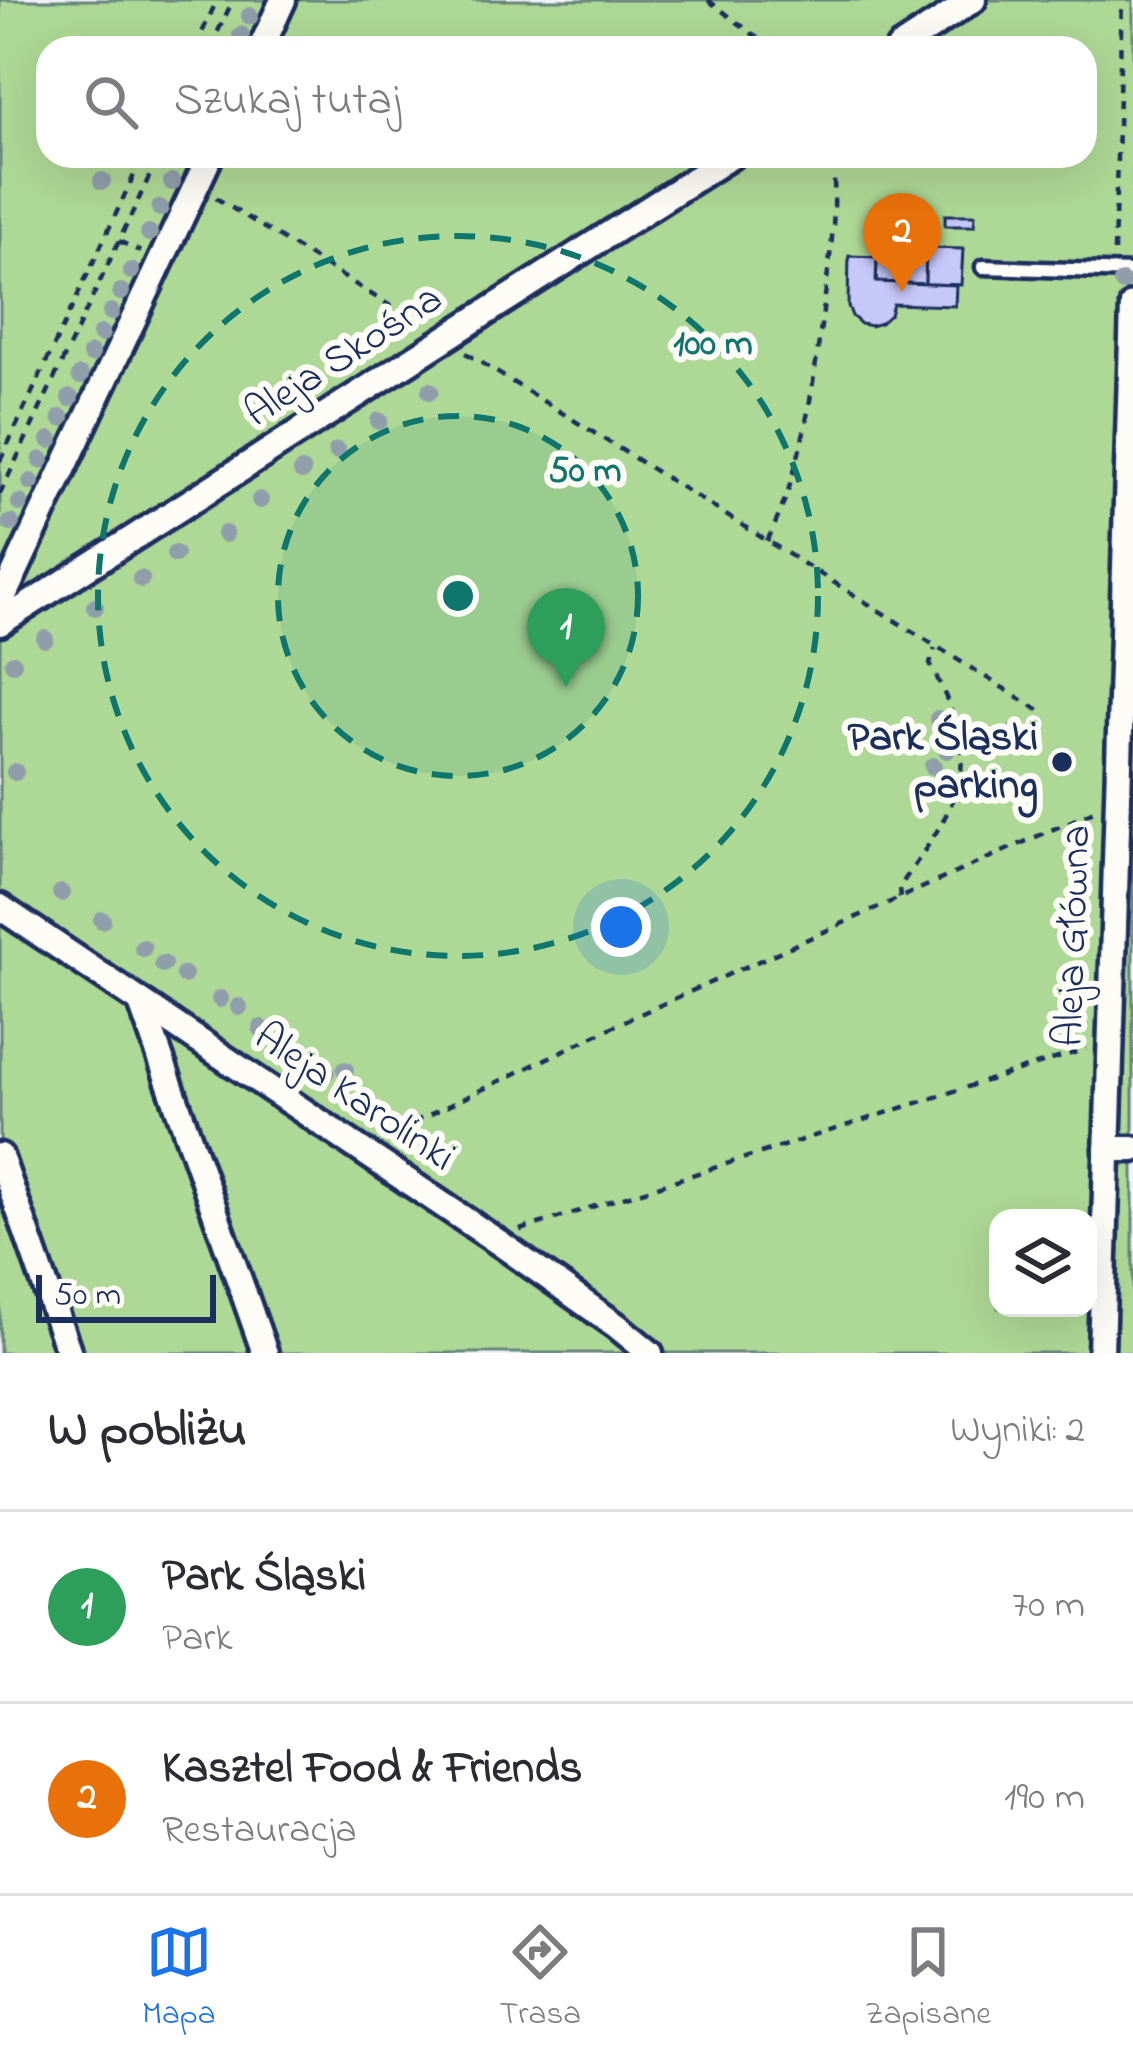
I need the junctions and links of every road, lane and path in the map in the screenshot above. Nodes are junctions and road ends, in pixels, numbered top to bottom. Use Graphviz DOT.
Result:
graph roads {
  1 [pos="217,0"];
  2 [pos="233,0"];
  3 [pos="283,0"];
  4 [pos="708,0"];
  5 [pos="973,0"];
  6 [pos="200,36"];
  7 [pos="216,36"];
  8 [pos="266,36"];
  9 [pos="755,36"];
  10 [pos="917,36"];
  11 [pos="137,168"];
  12 [pos="153,168"];
  13 [pos="204,168"];
  14 [pos="711,168"];
  15 [pos="833,168"];
  16 [pos="196,186"];
  17 [pos="983,267"];
  18 [pos="1133,272"];
  19 [pos="1133,305"];
  20 [pos="443,339"];
  21 [pos="0,461"];
  22 [pos="0,494"];
  23 [pos="766,541"];
  24 [pos="0,604"];
  25 [pos="0,623"];
  26 [pos="935,648"];
  27 [pos="1040,711"];
  28 [pos="1118,800"];
  29 [pos="901,898"];
  30 [pos="6,911"];
  31 [pos="141,1003"];
  32 [pos="1110,1048"];
  33 [pos="360,1148"];
  34 [pos="1120,1149"];
  35 [pos="0,1156"];
  36 [pos="501,1244"];
  37 [pos="69,1353"];
  38 [pos="265,1353"];
  39 [pos="650,1353"];
  40 [pos="1101,1353"];
  1 -- 6 [label="path"];
  2 -- 7 [label="path"];
  3 -- 8 [label="street"];
  4 -- 9 [label="path"];
  5 -- 10 [label="street"];
  11 -- 21 [label="path"];
  12 -- 22 [label="path"];
  13 -- 16 [label="street"];
  14 -- 20 [label="street, Aleja Skośna"];
  15 -- 23 [label="path"];
  16 -- 20 [label="path"];
  16 -- 24 [label="street"];
  17 -- 18 [label="lane"];
  19 -- 28 [label="street, Aleja Główna"];
  20 -- 23 [label="path"];
  20 -- 25 [label="street, Aleja Skośna"];
  23 -- 26 [label="path"];
  26 -- 27 [label="path"];
  26 -- 29 [label="path"];
  28 -- 29 [label="path"];
  28 -- 32 [label="street, Aleja Główna"];
  29 -- 33 [label="path"];
  30 -- 31 [label="street, Aleja Karolinki"];
  31 -- 33 [label="street, Aleja Karolinki"];
  31 -- 38 [label="street"];
  32 -- 34 [label="street, Aleja Główna"];
  32 -- 36 [label="path"];
  33 -- 36 [label="street, Aleja Karolinki"];
  34 -- 40 [label="street, Aleja Główna"];
  35 -- 37 [label="street"];
  36 -- 39 [label="street, Aleja Karolinki"];
}
